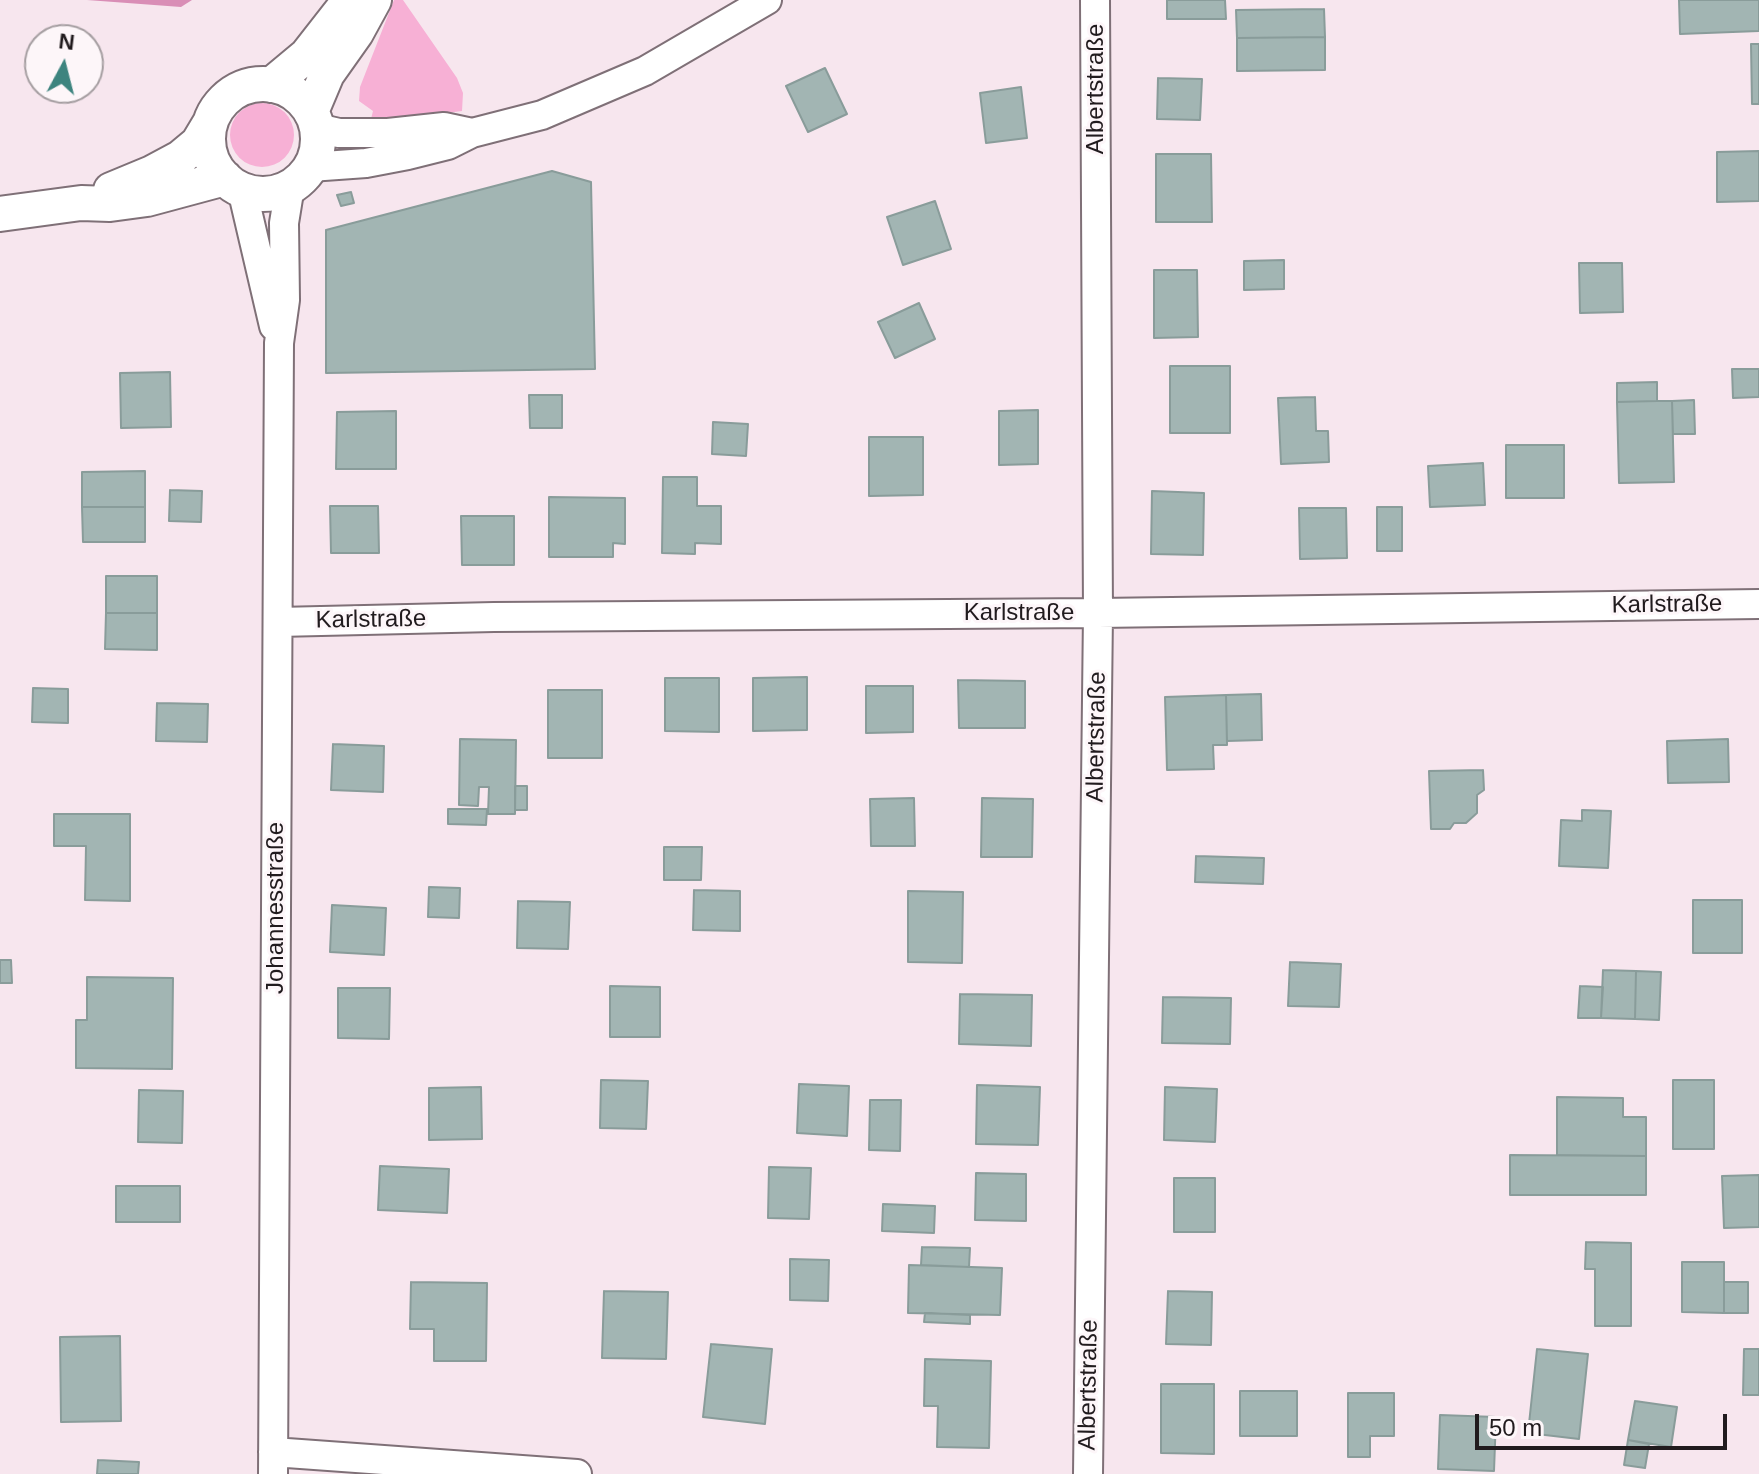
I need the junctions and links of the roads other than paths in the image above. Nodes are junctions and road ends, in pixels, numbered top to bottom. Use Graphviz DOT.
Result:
graph roads {
  1 [pos="350,0"];
  2 [pos="374,0"];
  3 [pos="767,0"];
  4 [pos="1095,0"];
  5 [pos="271,85"];
  6 [pos="314,120"];
  7 [pos="210,123"];
  8 [pos="472,133"];
  9 [pos="300,176"];
  10 [pos="234,184"];
  11 [pos="81,203"];
  12 [pos="0,214"];
  13 [pos="279,343"];
  14 [pos="1759,604"];
  15 [pos="1098,613"];
  16 [pos="278,622"];
  17 [pos="273,1463"];
  18 [pos="577,1474"];
  19 [pos="1088,1474"];
  1 -- 5 [label="street"];
  2 -- 6 [label="street"];
  3 -- 8 [label="street"];
  4 -- 15 [label="street, Albertstraße"];
  5 -- 6 [label="street"];
  5 -- 7 [label="street"];
  6 -- 8 [label="street"];
  6 -- 9 [label="street"];
  7 -- 10 [label="street"];
  7 -- 11 [label="street"];
  8 -- 9 [label="street"];
  9 -- 10 [label="street"];
  9 -- 13 [label="street, Johannesstraße"];
  10 -- 11 [label="street"];
  10 -- 13 [label="street, Johannesstraße"];
  11 -- 12 [label="street"];
  13 -- 16 [label="street, Johannesstraße"];
  14 -- 15 [label="street, Karlstraße"];
  15 -- 16 [label="street, Karlstraße"];
  15 -- 19 [label="street, Albertstraße"];
  16 -- 17 [label="street, Johannesstraße"];
  17 -- 18 [label="street"];
}
